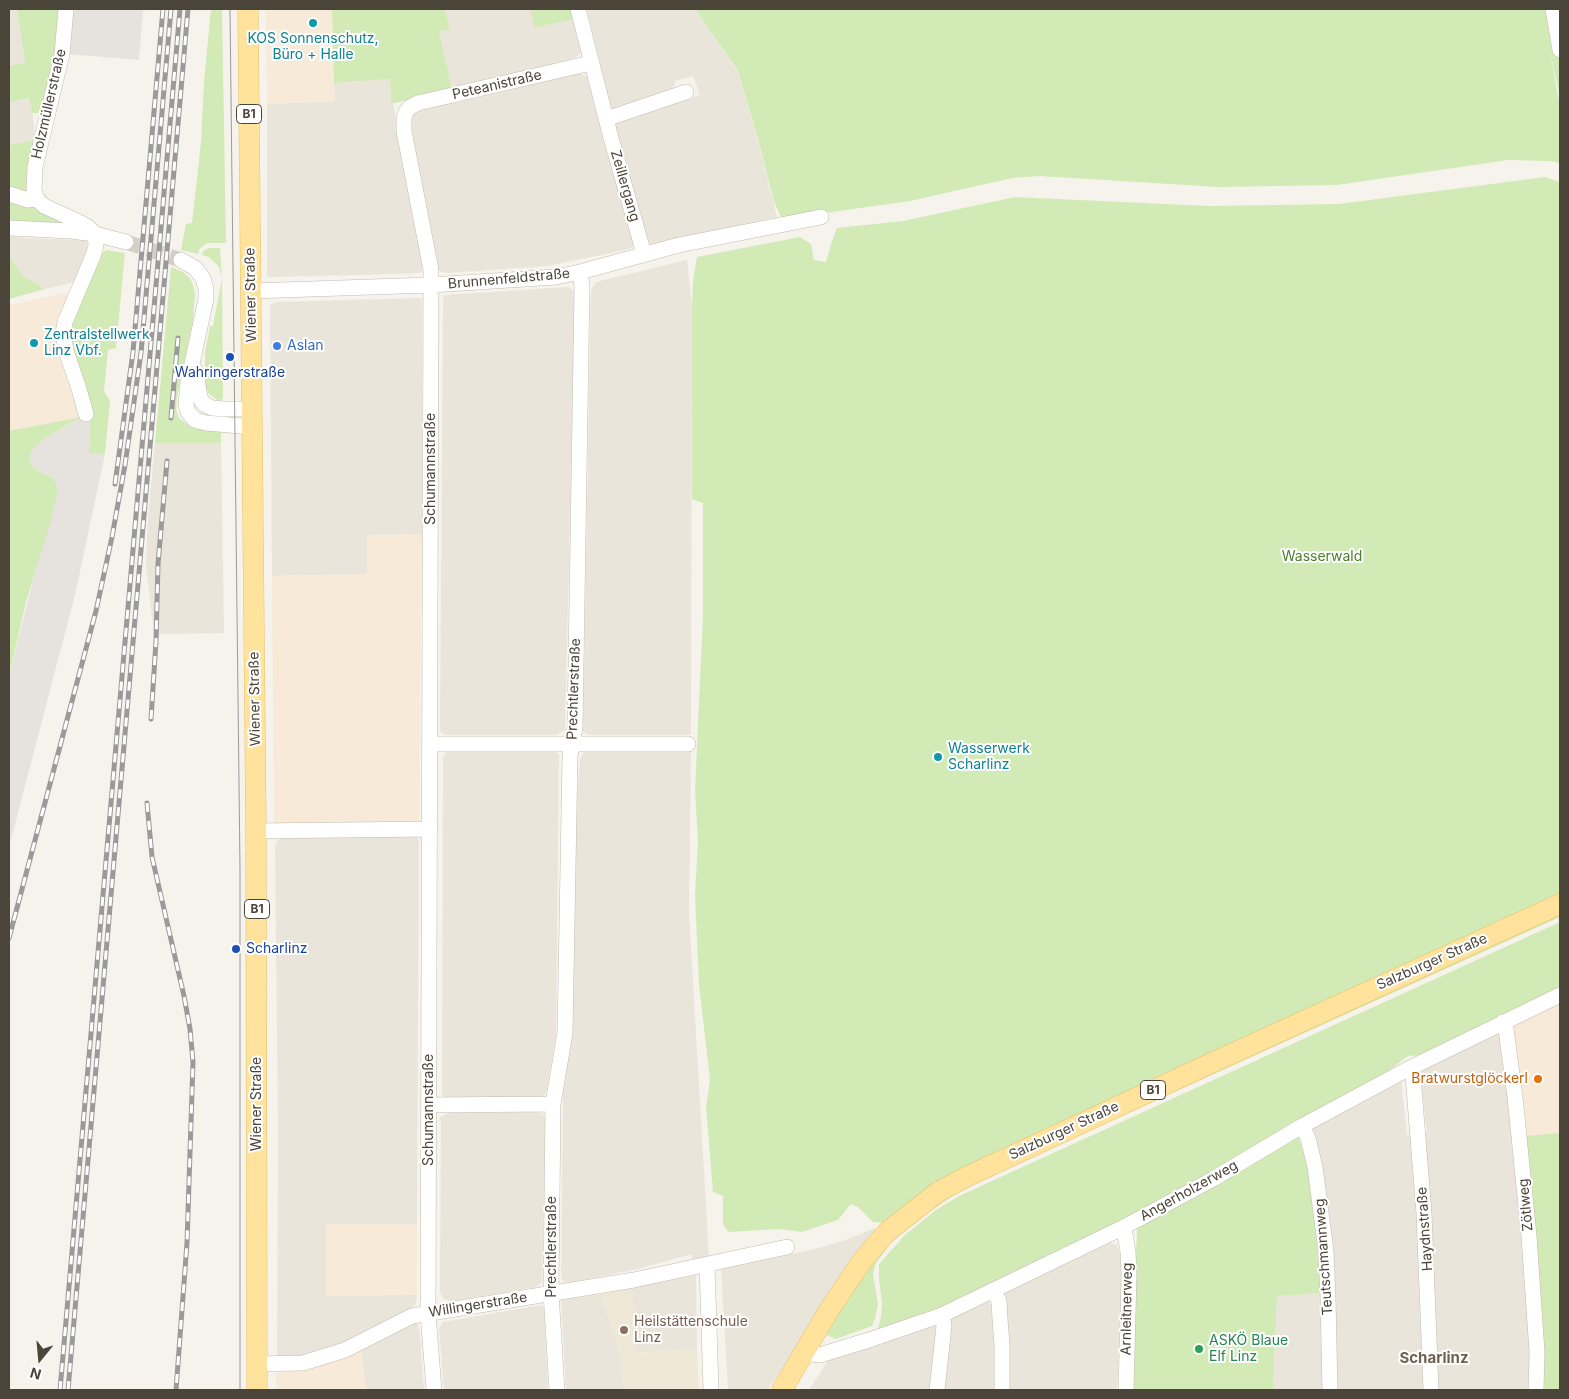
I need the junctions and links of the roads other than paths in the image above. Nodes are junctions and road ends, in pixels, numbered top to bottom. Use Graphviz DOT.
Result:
graph roads {
  1 [pos="66,9"];
  2 [pos="248,9"];
  3 [pos="578,9"];
  4 [pos="1553,9"];
  5 [pos="1560,50"];
  6 [pos="591,63"];
  7 [pos="686,92"];
  8 [pos="406,112"];
  9 [pos="606,118"];
  10 [pos="9,194"];
  11 [pos="37,199"];
  12 [pos="821,217"];
  13 [pos="9,228"];
  14 [pos="95,234"];
  15 [pos="126,242"];
  16 [pos="644,254"];
  17 [pos="180,260"];
  18 [pos="580,272"];
  19 [pos="431,285"];
  20 [pos="251,291"];
  21 [pos="86,414"];
  22 [pos="252,418"];
  23 [pos="430,744"];
  24 [pos="572,744"];
  25 [pos="688,744"];
  26 [pos="430,829"];
  27 [pos="256,831"];
  28 [pos="1560,904"];
  29 [pos="1560,995"];
  30 [pos="1503,1022"];
  31 [pos="1408,1069"];
  32 [pos="553,1104"];
  33 [pos="430,1105"];
  34 [pos="1302,1126"];
  35 [pos="1122,1228"];
  36 [pos="787,1246"];
  37 [pos="706,1264"];
  38 [pos="994,1290"];
  39 [pos="551,1294"];
  40 [pos="428,1314"];
  41 [pos="942,1315"];
  42 [pos="805,1350"];
  43 [pos="257,1364"];
  44 [pos="257,1390"];
  45 [pos="434,1390"];
  46 [pos="558,1390"];
  47 [pos="711,1390"];
  48 [pos="782,1390"];
  49 [pos="937,1390"];
  50 [pos="1002,1390"];
  51 [pos="1126,1390"];
  52 [pos="1330,1390"];
  53 [pos="1431,1390"];
  54 [pos="1536,1390"];
  1 -- 11 [label="street, Holzmüllerstraße"];
  2 -- 20 [label="main road, Wiener Straße / B1"];
  3 -- 6 [label="street, Zeillergang"];
  4 -- 5 [label="street"];
  6 -- 8 [label="street, Peteanistraße"];
  6 -- 9 [label="street, Zeillergang"];
  7 -- 9 [label="street"];
  8 -- 19 [label="street, Schumannstraße"];
  9 -- 16 [label="street, Zeillergang"];
  10 -- 11 [label="street"];
  11 -- 14 [label="street"];
  12 -- 16 [label="street, Brunnenfeldstraße"];
  13 -- 14 [label="street"];
  14 -- 15 [label="street"];
  14 -- 21 [label="street"];
  16 -- 18 [label="street, Brunnenfeldstraße"];
  17 -- 22 [label="street"];
  18 -- 19 [label="street, Brunnenfeldstraße"];
  18 -- 24 [label="street, Prechtlerstraße"];
  19 -- 20 [label="street, Brunnenfeldstraße"];
  19 -- 23 [label="street, Schumannstraße"];
  20 -- 22 [label="main road, Wiener Straße / B1"];
  22 -- 27 [label="main road, Wiener Straße / B1"];
  23 -- 24 [label="street"];
  23 -- 26 [label="street, Schumannstraße"];
  24 -- 25 [label="street"];
  24 -- 32 [label="street, Prechtlerstraße"];
  26 -- 27 [label="street"];
  26 -- 33 [label="street, Schumannstraße"];
  27 -- 43 [label="main road, Wiener Straße / B1"];
  28 -- 42 [label="main road, Salzburger Straße / B1"];
  29 -- 30 [label="street, Angerholzerweg"];
  30 -- 31 [label="street, Angerholzerweg"];
  30 -- 54 [label="street, Zötlweg"];
  31 -- 34 [label="street, Angerholzerweg"];
  31 -- 53 [label="street, Haydnstraße"];
  32 -- 33 [label="street"];
  32 -- 39 [label="street, Prechtlerstraße"];
  33 -- 40 [label="street, Schumannstraße"];
  34 -- 35 [label="street, Angerholzerweg"];
  34 -- 52 [label="street, Teutschmannweg"];
  35 -- 38 [label="street, Angerholzerweg"];
  35 -- 51 [label="street, Arnleitnerweg"];
  36 -- 37 [label="street, Willingerstraße"];
  37 -- 39 [label="street, Willingerstraße"];
  37 -- 47 [label="street"];
  38 -- 41 [label="street, Angerholzerweg"];
  38 -- 50 [label="street"];
  39 -- 40 [label="street, Willingerstraße"];
  39 -- 46 [label="street, Prechtlerstraße"];
  40 -- 43 [label="street, Willingerstraße"];
  40 -- 45 [label="street, Schumannstraße"];
  41 -- 42 [label="street, Angerholzerweg"];
  41 -- 49 [label="street"];
  42 -- 48 [label="main road, Salzburger Straße / B1"];
  43 -- 44 [label="main road, Wiener Straße / B1"];
}
